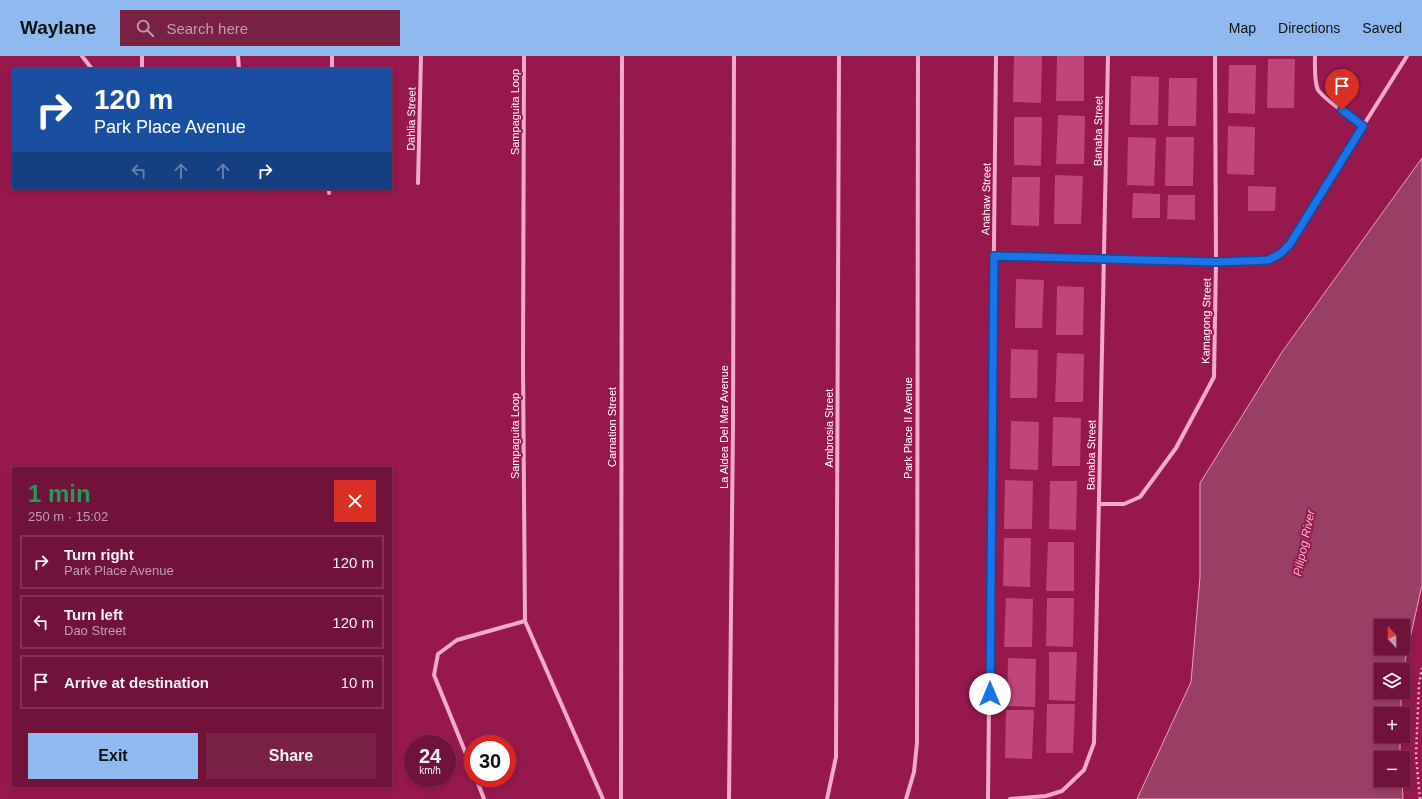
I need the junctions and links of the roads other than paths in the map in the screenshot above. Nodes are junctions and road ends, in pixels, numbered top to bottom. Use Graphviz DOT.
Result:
graph roads {
  1 [pos="82,56"];
  2 [pos="142,56"];
  3 [pos="238,56"];
  4 [pos="332,56"];
  5 [pos="421,56"];
  6 [pos="524,56"];
  7 [pos="622,56"];
  8 [pos="734,56"];
  9 [pos="839,56"];
  10 [pos="918,56"];
  11 [pos="996,56"];
  12 [pos="1108,56"];
  13 [pos="1215,56"];
  14 [pos="1316,56"];
  15 [pos="1407,56"];
  16 [pos="91,68"];
  17 [pos="142,68"];
  18 [pos="239,68"];
  19 [pos="332,68"];
  20 [pos="1363,126"];
  21 [pos="418,183"];
  22 [pos="994,256"];
  23 [pos="1104,258"];
  24 [pos="1216,262"];
  25 [pos="1098,504"];
  26 [pos="525,621"];
  27 [pos="464,749"];
  28 [pos="479,787"];
  29 [pos="484,799"];
  30 [pos="603,799"];
  31 [pos="621,799"];
  32 [pos="729,799"];
  33 [pos="827,799"];
  34 [pos="906,799"];
  35 [pos="988,799"];
  36 [pos="1010,799"];
  1 -- 16 [label="street"];
  2 -- 17 [label="street"];
  3 -- 18 [label="street"];
  4 -- 19 [label="street"];
  5 -- 21 [label="street, Dahlia Street"];
  6 -- 26 [label="street, Sampaguita Loop"];
  7 -- 31 [label="street, Carnation Street"];
  8 -- 32 [label="street, La Aldea Del Mar Avenue"];
  9 -- 33 [label="street, Ambrosia Street"];
  10 -- 34 [label="street, Park Place II Avenue"];
  11 -- 22 [label="street, Anahaw Street"];
  12 -- 23 [label="street, Banaba Street"];
  13 -- 24 [label="street, Kamagong Street"];
  14 -- 20 [label="street"];
  15 -- 20 [label="street"];
  20 -- 24 [label="street"];
  22 -- 23 [label="street"];
  22 -- 35 [label="street, Anahaw Street"];
  23 -- 24 [label="street"];
  23 -- 25 [label="street, Banaba Street"];
  24 -- 25 [label="street, Kamagong Street"];
  25 -- 36 [label="street, Banaba Street"];
  26 -- 27 [label="street"];
  26 -- 30 [label="street, Sampaguita Loop"];
  28 -- 29 [label="street"];
}
